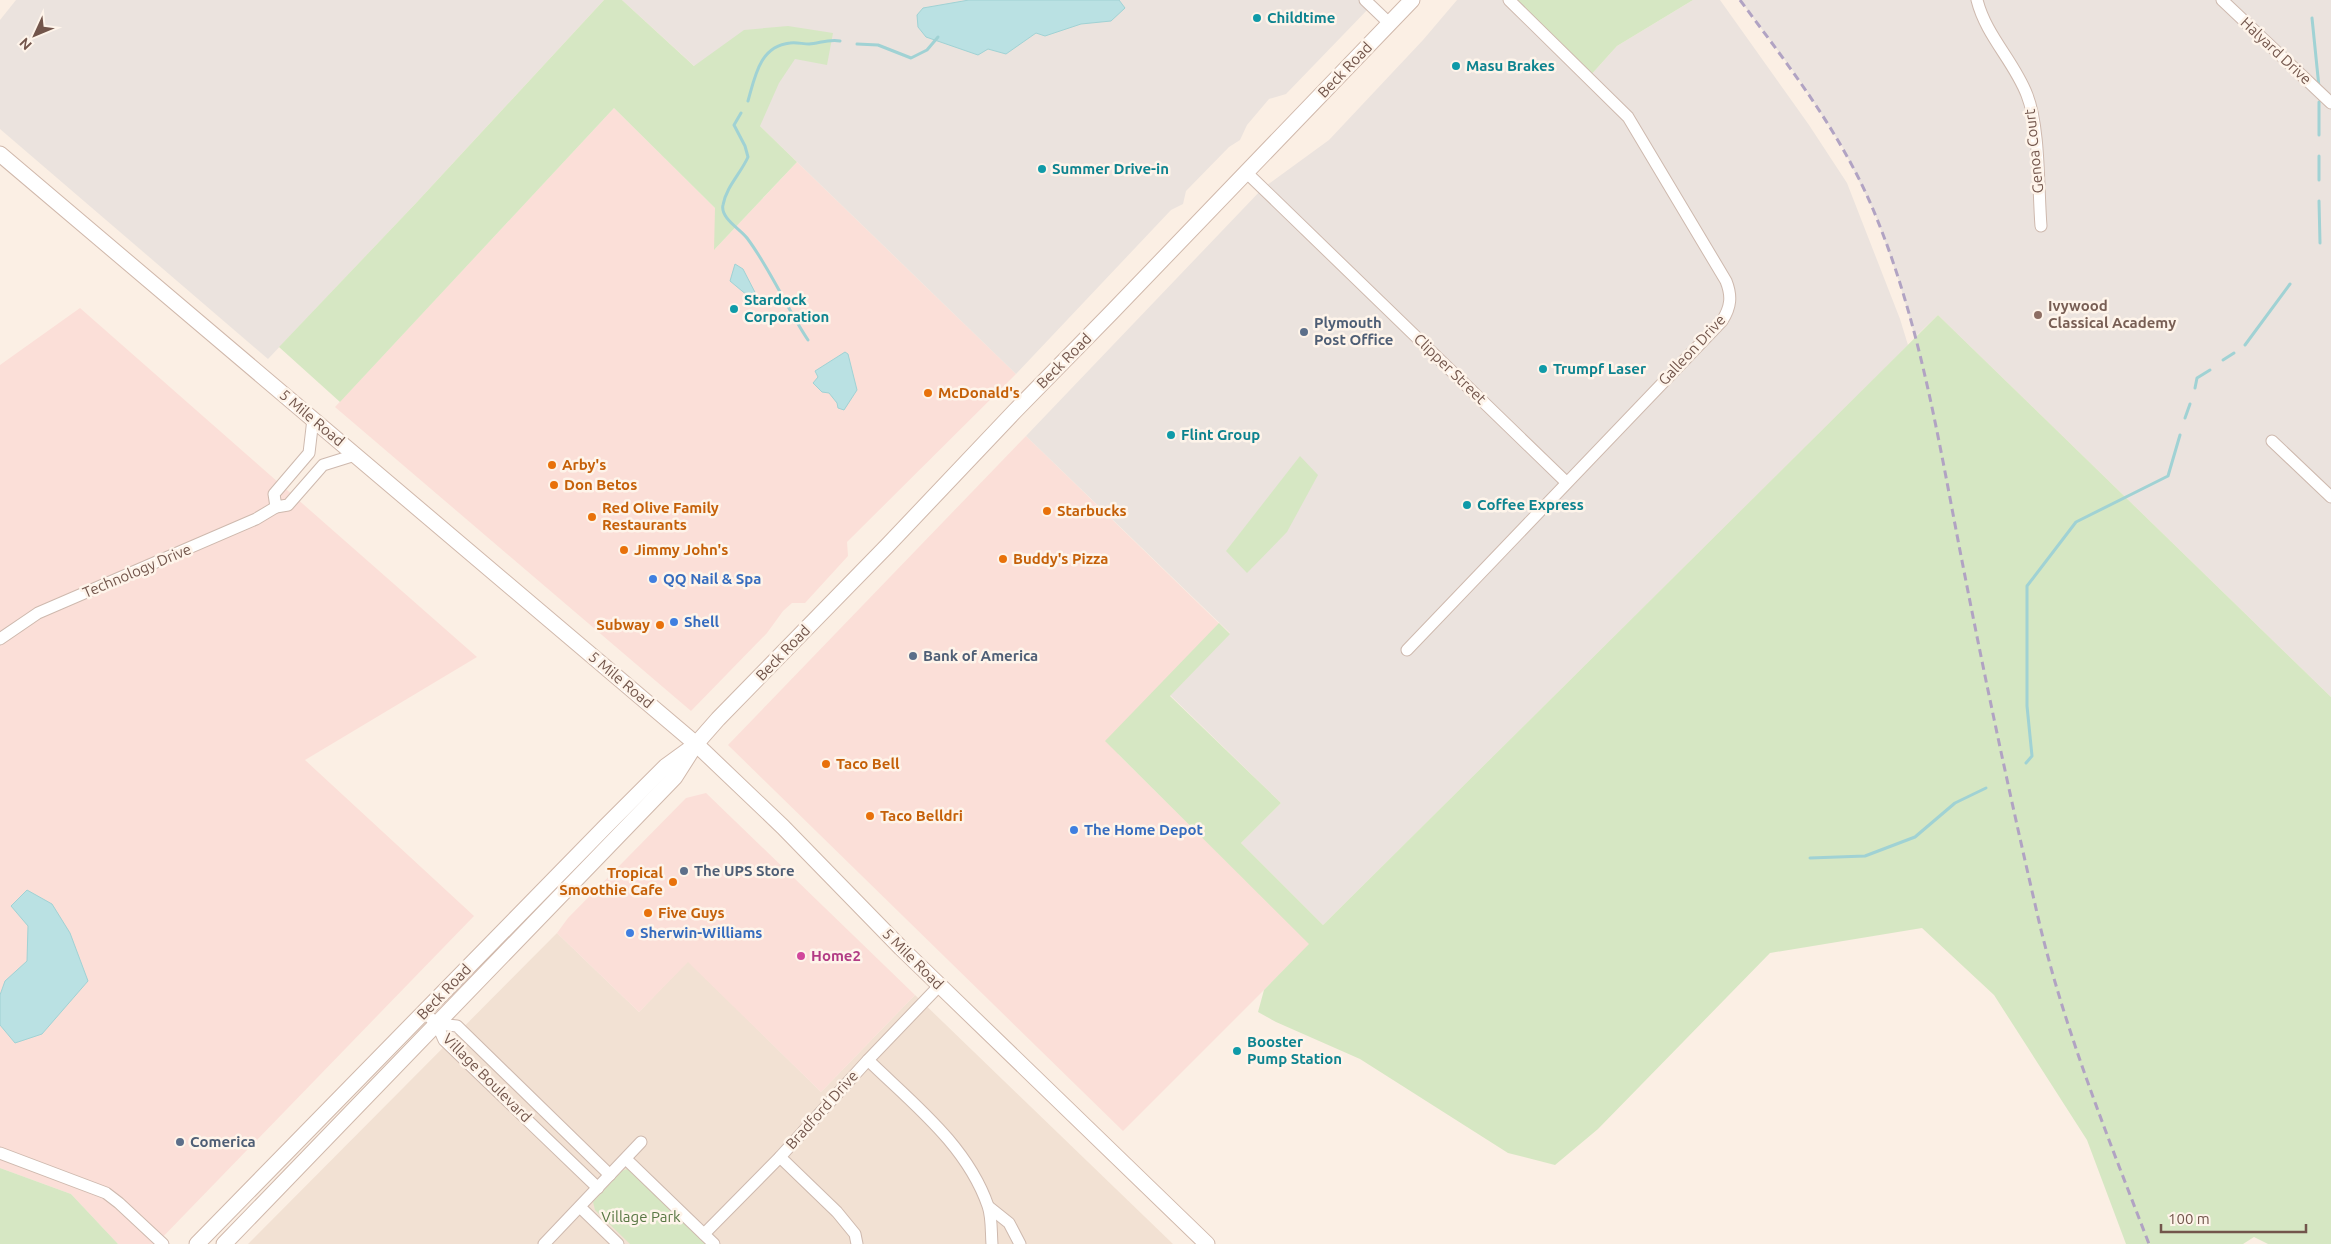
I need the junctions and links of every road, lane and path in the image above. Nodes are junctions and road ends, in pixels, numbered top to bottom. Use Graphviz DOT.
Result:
graph roads {
  1 [pos="1365,0"];
  2 [pos="1412,0"];
  3 [pos="1509,0"];
  4 [pos="1977,0"];
  5 [pos="2222,0"];
  6 [pos="1389,24"];
  7 [pos="2331,103"];
  8 [pos="0,154"];
  9 [pos="1247,173"];
  10 [pos="2041,226"];
  11 [pos="312,419"];
  12 [pos="2272,441"];
  13 [pos="355,455"];
  14 [pos="1566,482"];
  15 [pos="2331,497"];
  16 [pos="276,507"];
  17 [pos="0,639"];
  18 [pos="1407,650"];
  19 [pos="696,744"];
  20 [pos="940,986"];
  21 [pos="424,1012"];
  22 [pos="437,1024"];
  23 [pos="868,1060"];
  24 [pos="641,1142"];
  25 [pos="0,1153"];
  26 [pos="780,1157"];
  27 [pos="626,1159"];
  28 [pos="610,1175"];
  29 [pos="598,1188"];
  30 [pos="580,1207"];
  31 [pos="989,1207"];
  32 [pos="704,1234"];
  33 [pos="163,1244"];
  34 [pos="197,1244"];
  35 [pos="224,1244"];
  36 [pos="544,1244"];
  37 [pos="618,1244"];
  38 [pos="714,1244"];
  39 [pos="857,1244"];
  40 [pos="992,1244"];
  41 [pos="1020,1244"];
  42 [pos="1207,1244"];
  1 -- 6 [label="street"];
  2 -- 6 [label="main road, Beck Road"];
  3 -- 14 [label="street, Galleon Drive"];
  4 -- 10 [label="street, Genoa Court"];
  5 -- 7 [label="street, Halyard Drive"];
  6 -- 9 [label="main road, Beck Road"];
  8 -- 11 [label="main road, 5 Mile Road"];
  9 -- 14 [label="street, Clipper Street"];
  9 -- 19 [label="main road, Beck Road"];
  11 -- 13 [label="main road, 5 Mile Road"];
  11 -- 16 [label="street"];
  12 -- 15 [label="street"];
  13 -- 16 [label="street, Technology Drive"];
  13 -- 19 [label="main road, 5 Mile Road"];
  14 -- 18 [label="street, Galleon Drive"];
  16 -- 17 [label="street, Technology Drive"];
  19 -- 20 [label="main road, 5 Mile Road"];
  19 -- 21 [label="main road, Beck Road"];
  19 -- 22 [label="main road, Beck Road"];
  20 -- 23 [label="street, Bradford Drive"];
  20 -- 42 [label="main road, 5 Mile Road"];
  21 -- 22 [label="street"];
  21 -- 34 [label="main road, Beck Road"];
  22 -- 28 [label="street, Village Boulevard"];
  22 -- 29 [label="street, Village Boulevard"];
  22 -- 35 [label="main road, Beck Road"];
  23 -- 26 [label="street, Bradford Drive"];
  23 -- 31 [label="street"];
  24 -- 27 [label="street"];
  25 -- 33 [label="street"];
  26 -- 32 [label="street, Bradford Drive"];
  26 -- 39 [label="street"];
  27 -- 28 [label="street"];
  27 -- 32 [label="street"];
  28 -- 29 [label="street"];
  29 -- 30 [label="street"];
  30 -- 36 [label="street"];
  30 -- 37 [label="street"];
  31 -- 40 [label="street"];
  31 -- 41 [label="street"];
  32 -- 38 [label="street"];
}
